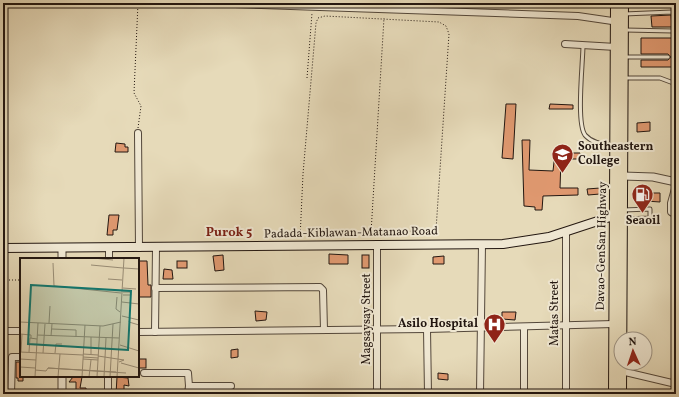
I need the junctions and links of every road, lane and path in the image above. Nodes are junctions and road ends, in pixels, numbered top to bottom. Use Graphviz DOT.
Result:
graph roads {
  1 [pos="138,3"];
  2 [pos="207,3"];
  3 [pos="616,3"];
  4 [pos="624,3"];
  5 [pos="330,5"];
  6 [pos="313,6"];
  7 [pos="384,18"];
  8 [pos="622,22"];
  9 [pos="565,44"];
  10 [pos="583,45"];
  11 [pos="616,47"];
  12 [pos="623,57"];
  13 [pos="668,57"];
  14 [pos="307,78"];
  15 [pos="623,78"];
  16 [pos="676,84"];
  17 [pos="138,133"];
  18 [pos="616,146"];
  19 [pos="623,176"];
  20 [pos="676,184"];
  21 [pos="636,209"];
  22 [pos="620,215"];
  23 [pos="676,215"];
  24 [pos="636,219"];
  25 [pos="300,233"];
  26 [pos="371,233"];
  27 [pos="566,233"];
  28 [pos="482,244"];
  29 [pos="378,245"];
  30 [pos="300,246"];
  31 [pos="3,248"];
  32 [pos="62,248"];
  33 [pos="109,248"];
  34 [pos="139,248"];
  35 [pos="156,248"];
  36 [pos="62,258"];
  37 [pos="109,258"];
  38 [pos="3,280"];
  39 [pos="20,280"];
  40 [pos="155,288"];
  41 [pos="614,324"];
  42 [pos="567,325"];
  43 [pos="480,327"];
  44 [pos="524,327"];
  45 [pos="377,329"];
  46 [pos="427,329"];
  47 [pos="324,330"];
  48 [pos="3,331"];
  49 [pos="20,331"];
  50 [pos="621,331"];
  51 [pos="139,332"];
  52 [pos="155,332"];
  53 [pos="20,357"];
  54 [pos="621,371"];
  55 [pos="144,373"];
  56 [pos="62,377"];
  57 [pos="108,377"];
  58 [pos="676,384"];
  59 [pos="189,386"];
  60 [pos="230,386"];
  61 [pos="11,394"];
  62 [pos="62,394"];
  63 [pos="108,394"];
  64 [pos="188,394"];
  65 [pos="377,394"];
  66 [pos="428,394"];
  67 [pos="480,394"];
  68 [pos="524,394"];
  69 [pos="566,394"];
  70 [pos="614,394"];
  71 [pos="621,394"];
  1 -- 17 [label="path"];
  2 -- 6 [label="street"];
  3 -- 8 [label="highway, Davao-GenSan Highway"];
  4 -- 8 [label="highway, Davao-GenSan Highway"];
  5 -- 6 [label="street"];
  5 -- 8 [label="street"];
  6 -- 14 [label="path"];
  7 -- 25 [label="path"];
  7 -- 26 [label="path"];
  7 -- 26 [label="path"];
  8 -- 8 [label="lane"];
  8 -- 11 [label="highway, Davao-GenSan Highway"];
  8 -- 12 [label="highway, Davao-GenSan Highway"];
  9 -- 10 [label="street"];
  10 -- 11 [label="street"];
  10 -- 18 [label="lane"];
  11 -- 18 [label="highway, Davao-GenSan Highway"];
  12 -- 13 [label="lane"];
  12 -- 15 [label="highway, Davao-GenSan Highway"];
  15 -- 16 [label="lane"];
  15 -- 19 [label="highway, Davao-GenSan Highway"];
  17 -- 34 [label="street"];
  18 -- 22 [label="highway, Davao-GenSan Highway"];
  19 -- 20 [label="street"];
  19 -- 22 [label="highway, Davao-GenSan Highway"];
  20 -- 23 [label="street"];
  21 -- 22 [label="lane"];
  21 -- 24 [label="lane"];
  21 -- 24 [label="lane"];
  22 -- 24 [label="lane"];
  22 -- 27 [label="main road, Padada-Kiblawan-Matanao Road"];
  22 -- 41 [label="highway, Davao-GenSan Highway"];
  22 -- 50 [label="highway, Davao-GenSan Highway"];
  25 -- 26 [label="path"];
  25 -- 30 [label="path"];
  27 -- 28 [label="main road, Padada-Kiblawan-Matanao Road"];
  27 -- 42 [label="street, Matas Street"];
  28 -- 29 [label="main road, Padada-Kiblawan-Matanao Road"];
  28 -- 43 [label="street"];
  29 -- 30 [label="main road, Padada-Kiblawan-Matanao Road"];
  29 -- 45 [label="street, Magsaysay Street"];
  30 -- 35 [label="main road, Padada-Kiblawan-Matanao Road"];
  31 -- 32 [label="main road, Padada-Kiblawan-Matanao Road"];
  32 -- 33 [label="main road, Padada-Kiblawan-Matanao Road"];
  32 -- 36 [label="street"];
  33 -- 34 [label="main road, Padada-Kiblawan-Matanao Road"];
  33 -- 37 [label="street"];
  34 -- 35 [label="main road, Padada-Kiblawan-Matanao Road"];
  35 -- 40 [label="street"];
  38 -- 39 [label="path"];
  40 -- 47 [label="street"];
  40 -- 52 [label="street"];
  41 -- 42 [label="street"];
  41 -- 70 [label="highway, Davao-GenSan Highway"];
  42 -- 44 [label="street"];
  42 -- 69 [label="street, Matas Street"];
  43 -- 44 [label="street"];
  43 -- 46 [label="street"];
  43 -- 67 [label="street"];
  44 -- 68 [label="street"];
  45 -- 46 [label="street"];
  45 -- 47 [label="street"];
  45 -- 65 [label="street, Magsaysay Street"];
  46 -- 66 [label="street"];
  47 -- 52 [label="street"];
  48 -- 49 [label="street"];
  51 -- 52 [label="street"];
  53 -- 61 [label="street"];
  54 -- 58 [label="street"];
  54 -- 71 [label="highway, Davao-GenSan Highway"];
  55 -- 59 [label="street"];
  56 -- 62 [label="street"];
  57 -- 63 [label="street"];
  59 -- 60 [label="street"];
  59 -- 64 [label="street"];
}
